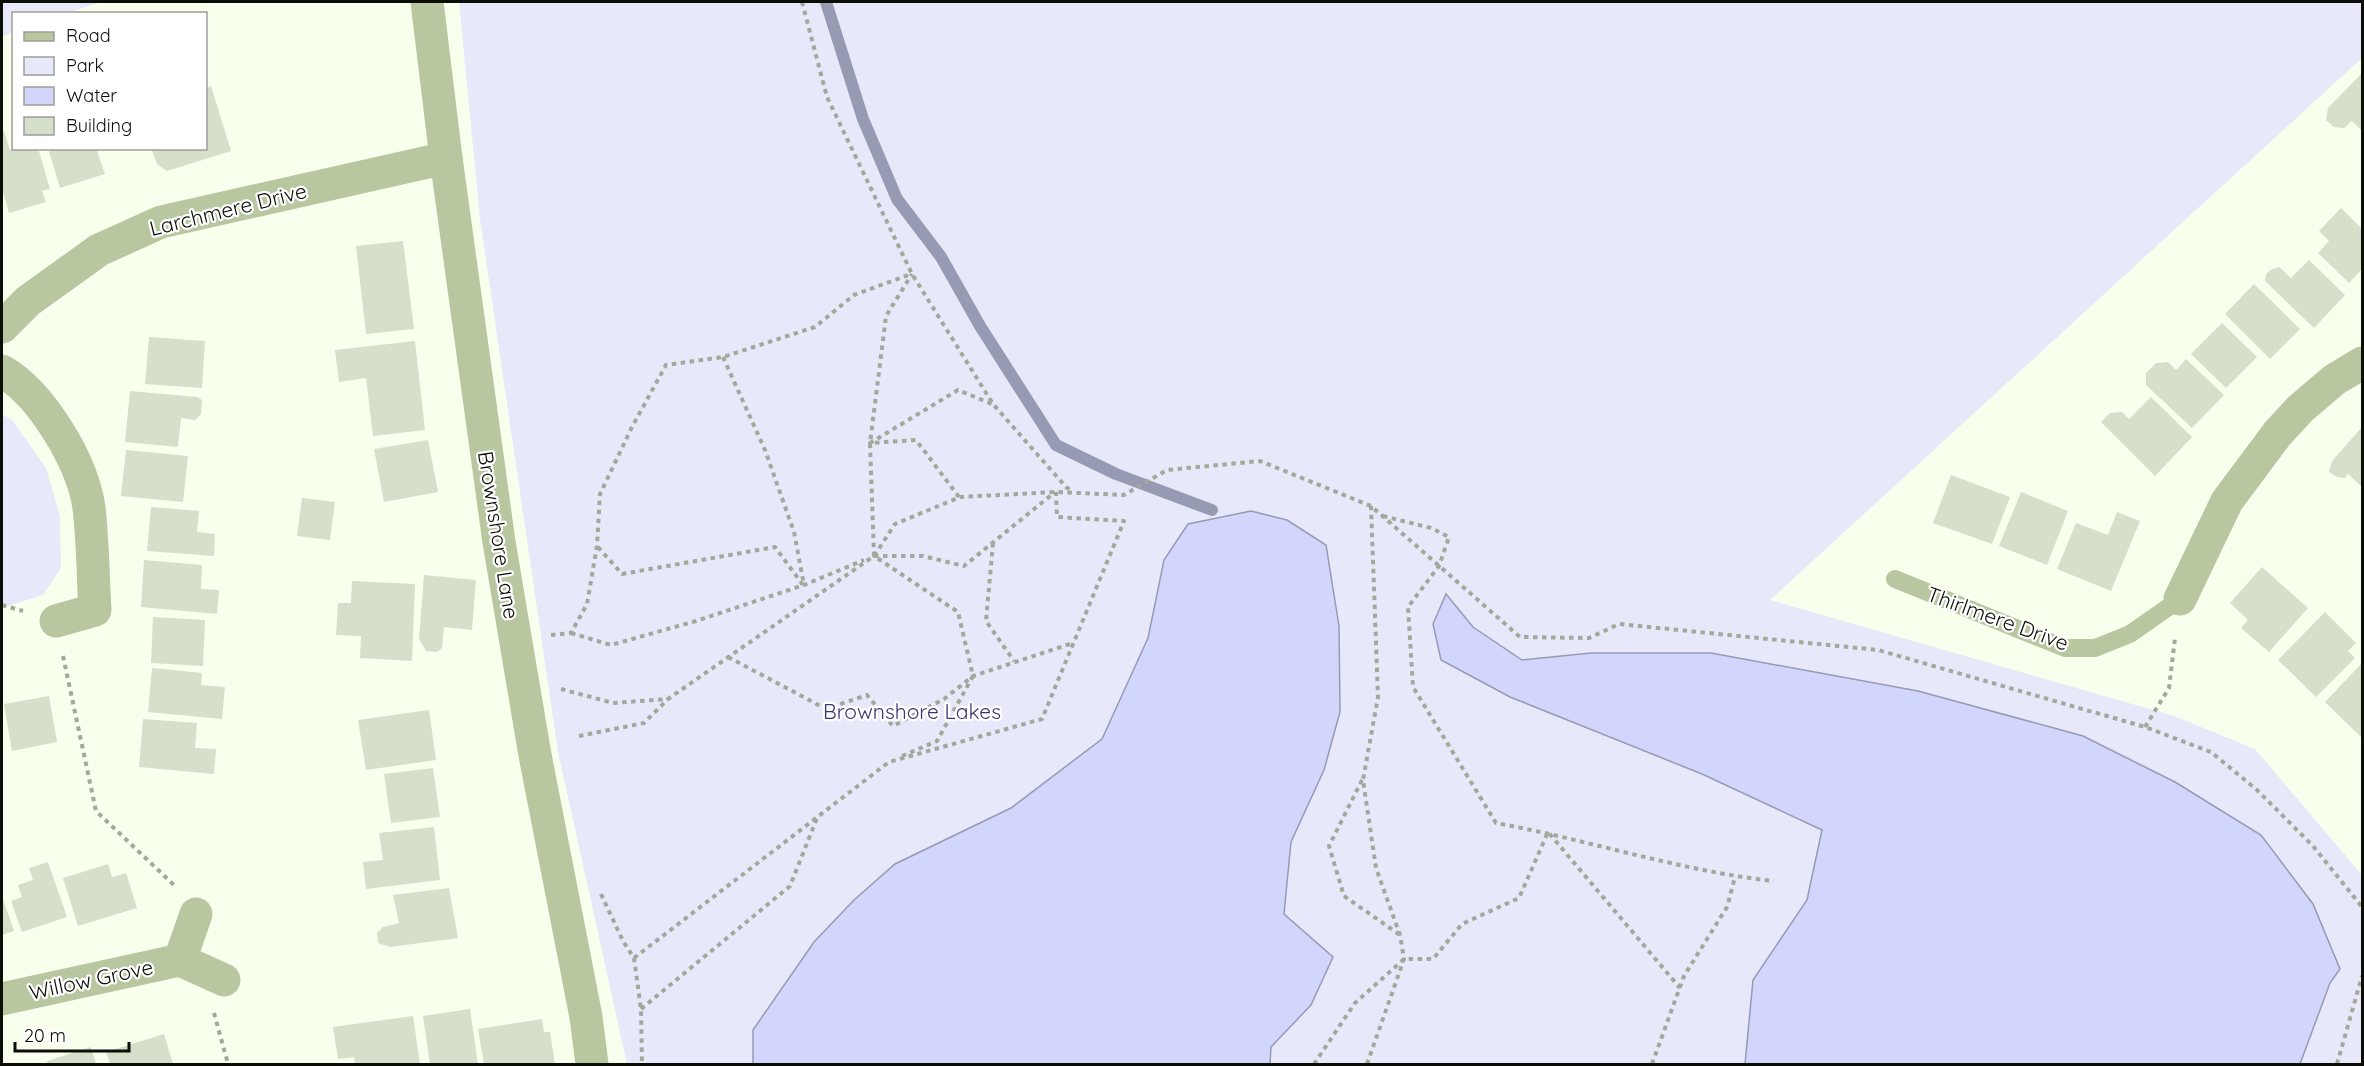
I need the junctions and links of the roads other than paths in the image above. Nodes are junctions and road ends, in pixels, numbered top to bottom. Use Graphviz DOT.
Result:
graph roads {
  1 [pos="427,2"];
  2 [pos="446,158"];
  3 [pos="2,327"];
  4 [pos="2362,363"];
  5 [pos="2,371"];
  6 [pos="1895,579"];
  7 [pos="2180,599"];
  8 [pos="56,621"];
  9 [pos="196,914"];
  10 [pos="180,960"];
  11 [pos="224,980"];
  12 [pos="2,999"];
  13 [pos="592,1065"];
  1 -- 2 [label="street, Brownshore Lane"];
  2 -- 3 [label="street, Larchmere Drive"];
  2 -- 13 [label="street, Brownshore Lane"];
  4 -- 7 [label="street, Thirlmere Drive"];
  5 -- 8 [label="street"];
  6 -- 7 [label="lane, Thirlmere Drive"];
  9 -- 10 [label="street, Willow Grove"];
  10 -- 11 [label="street, Willow Grove"];
  10 -- 12 [label="street, Willow Grove"];
}
